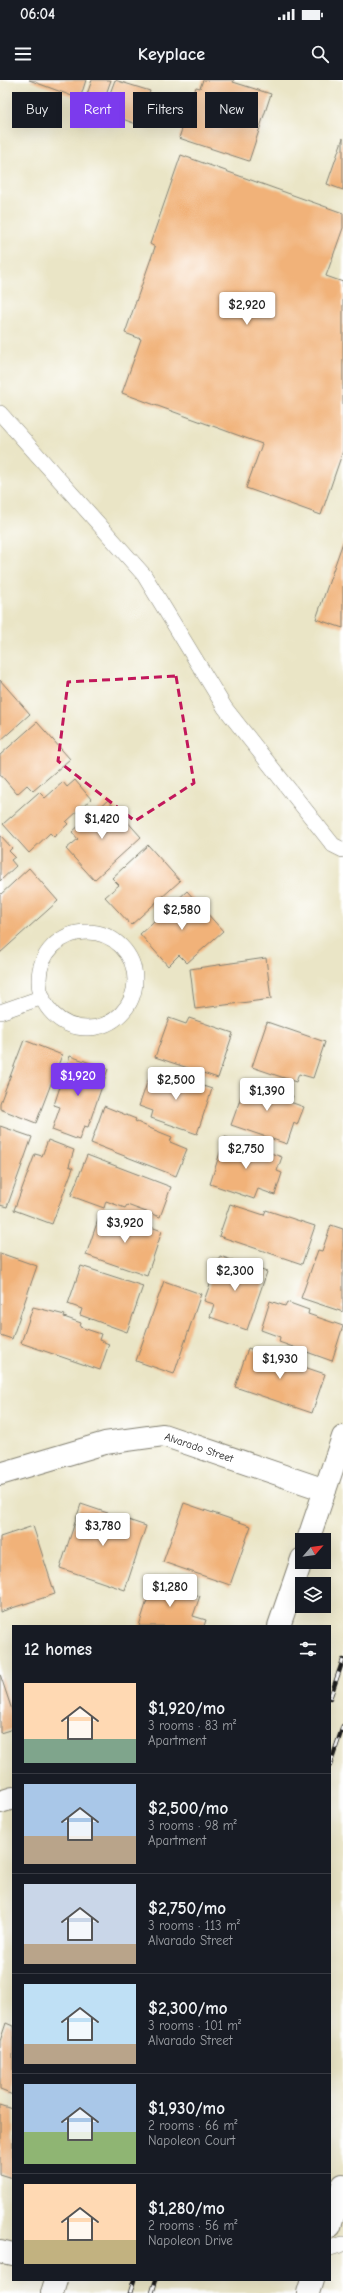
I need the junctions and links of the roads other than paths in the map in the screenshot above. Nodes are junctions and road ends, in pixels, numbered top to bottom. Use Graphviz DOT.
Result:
graph roads {
  1 [pos="0,413"];
  2 [pos="343,850"];
  3 [pos="43,997"];
  4 [pos="0,1012"];
  5 [pos="343,1436"];
  6 [pos="0,1474"];
  7 [pos="325,1490"];
  8 [pos="310,1533"];
  9 [pos="299,1569"];
  10 [pos="279,1625"];
  11 [pos="12,1798"];
  12 [pos="0,1802"];
  13 [pos="343,2185"];
  14 [pos="331,2223"];
  15 [pos="343,2244"];
  16 [pos="331,2248"];
  17 [pos="0,2250"];
  18 [pos="12,2254"];
  19 [pos="56,2281"];
  20 [pos="312,2281"];
  21 [pos="52,2293"];
  22 [pos="308,2293"];
  1 -- 2 [label="lane"];
  3 -- 3 [label="lane"];
  3 -- 4 [label="lane"];
  5 -- 7 [label="street"];
  6 -- 7 [label="street, Alvarado Street"];
  7 -- 8 [label="street"];
  9 -- 10 [label="street"];
  11 -- 12 [label="street"];
  13 -- 14 [label="street"];
  15 -- 16 [label="lane"];
  17 -- 18 [label="street"];
  19 -- 21 [label="street"];
  20 -- 22 [label="street"];
}
